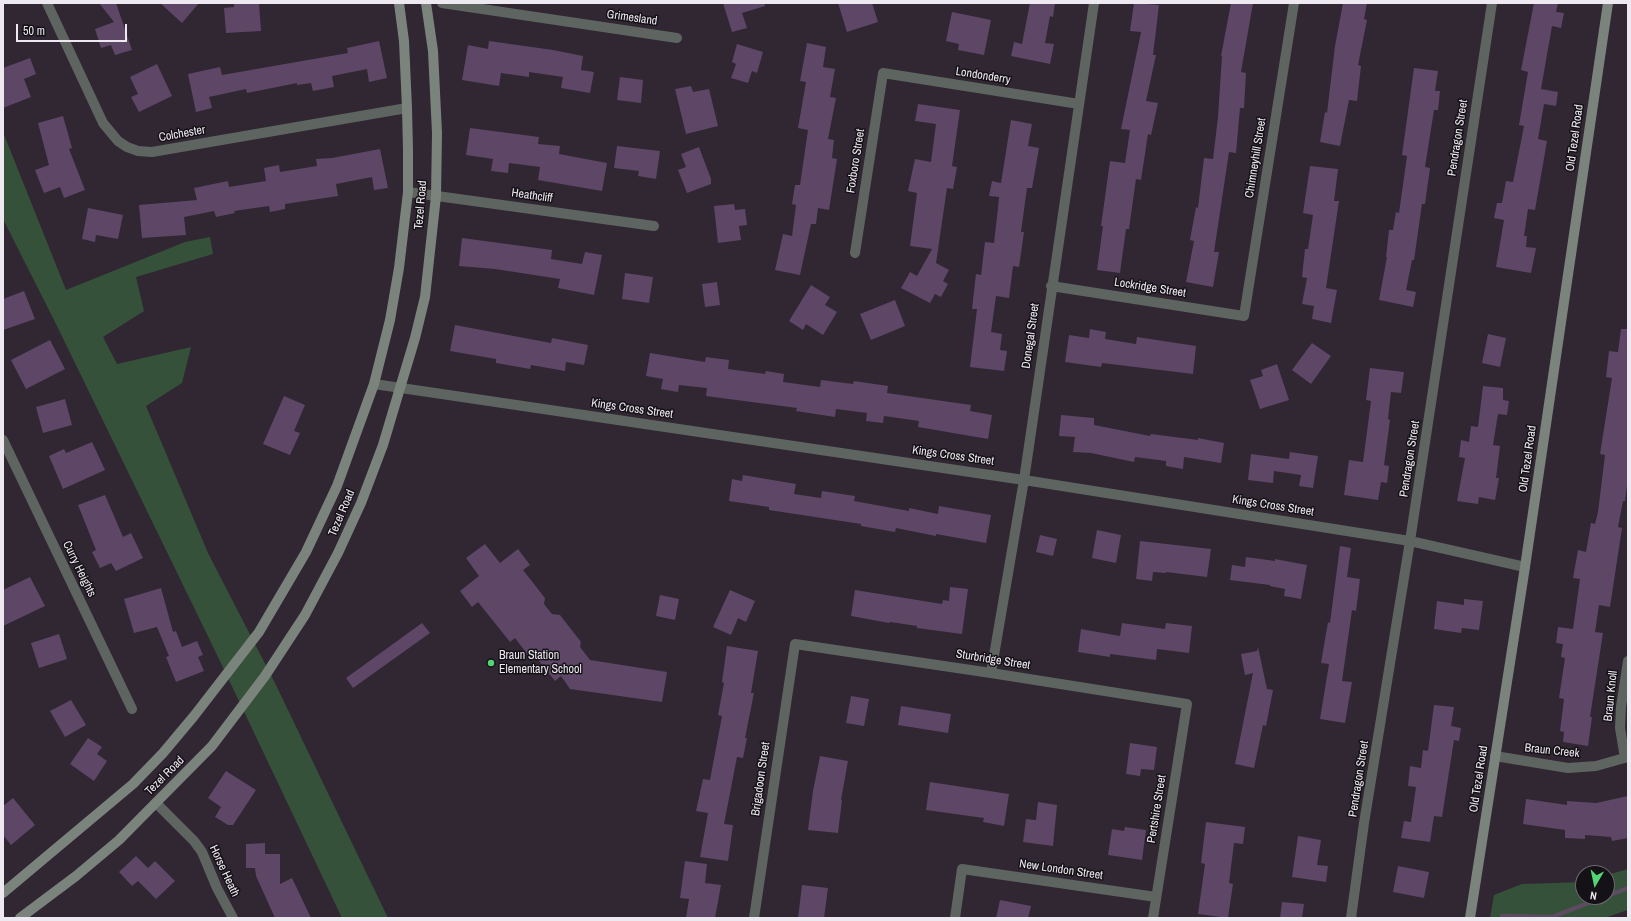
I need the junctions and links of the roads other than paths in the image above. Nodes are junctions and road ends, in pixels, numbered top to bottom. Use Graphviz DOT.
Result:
graph roads {
  1 [pos="47,3"];
  2 [pos="399,3"];
  3 [pos="426,3"];
  4 [pos="442,3"];
  5 [pos="1094,3"];
  6 [pos="1294,3"];
  7 [pos="1492,3"];
  8 [pos="1608,3"];
  9 [pos="677,38"];
  10 [pos="883,73"];
  11 [pos="1079,104"];
  12 [pos="407,108"];
  13 [pos="408,192"];
  14 [pos="436,196"];
  15 [pos="654,226"];
  16 [pos="855,253"];
  17 [pos="1051,286"];
  18 [pos="1244,316"];
  19 [pos="374,384"];
  20 [pos="400,388"];
  21 [pos="3,440"];
  22 [pos="1024,480"];
  23 [pos="1410,541"];
  24 [pos="1525,567"];
  25 [pos="794,644"];
  26 [pos="1628,661"];
  27 [pos="991,673"];
  28 [pos="1186,704"];
  29 [pos="132,709"];
  30 [pos="1495,756"];
  31 [pos="1627,758"];
  32 [pos="156,803"];
  33 [pos="3,893"];
  34 [pos="1156,897"];
  35 [pos="20,918"];
  36 [pos="233,918"];
  37 [pos="754,918"];
  38 [pos="955,918"];
  39 [pos="1153,918"];
  40 [pos="1351,918"];
  41 [pos="1470,918"];
  1 -- 12 [label="street, Colchester"];
  2 -- 12 [label="main road, Tezel Road"];
  3 -- 14 [label="main road, Tezel Road"];
  4 -- 9 [label="street, Grimesland"];
  5 -- 11 [label="street, Donegal Street"];
  6 -- 18 [label="street, Chimneyhill Street"];
  7 -- 23 [label="street, Pendragon Street"];
  8 -- 24 [label="main road, Old Tezel Road"];
  10 -- 11 [label="street, Londonderry"];
  10 -- 16 [label="street, Foxboro Street"];
  11 -- 17 [label="street, Donegal Street"];
  12 -- 13 [label="main road, Tezel Road"];
  13 -- 14 [label="street, Heathcliff"];
  13 -- 19 [label="main road, Tezel Road"];
  14 -- 15 [label="street, Heathcliff"];
  14 -- 20 [label="main road, Tezel Road"];
  17 -- 18 [label="street, Lockridge Street"];
  17 -- 22 [label="street, Donegal Street"];
  19 -- 20 [label="street, Kings Cross Street"];
  19 -- 33 [label="main road, Tezel Road"];
  20 -- 22 [label="street, Kings Cross Street"];
  20 -- 32 [label="main road, Tezel Road"];
  21 -- 29 [label="street, Curry Heights"];
  22 -- 23 [label="street, Kings Cross Street"];
  22 -- 27 [label="street, Donegal Street"];
  23 -- 24 [label="street, Kings Cross Street"];
  23 -- 40 [label="street, Pendragon Street"];
  24 -- 30 [label="main road, Old Tezel Road"];
  25 -- 27 [label="street, Sturbridge Street"];
  25 -- 37 [label="street, Brigadoon Street"];
  26 -- 31 [label="street, Braun Knoll"];
  27 -- 28 [label="street, Sturbridge Street"];
  28 -- 34 [label="street, Pertshire Street"];
  30 -- 31 [label="street, Braun Creek"];
  30 -- 41 [label="main road, Old Tezel Road"];
  32 -- 35 [label="main road, Tezel Road"];
  32 -- 36 [label="street, Horse Heath"];
  34 -- 38 [label="street, New London Street"];
  34 -- 39 [label="street, Pertshire Street"];
}
